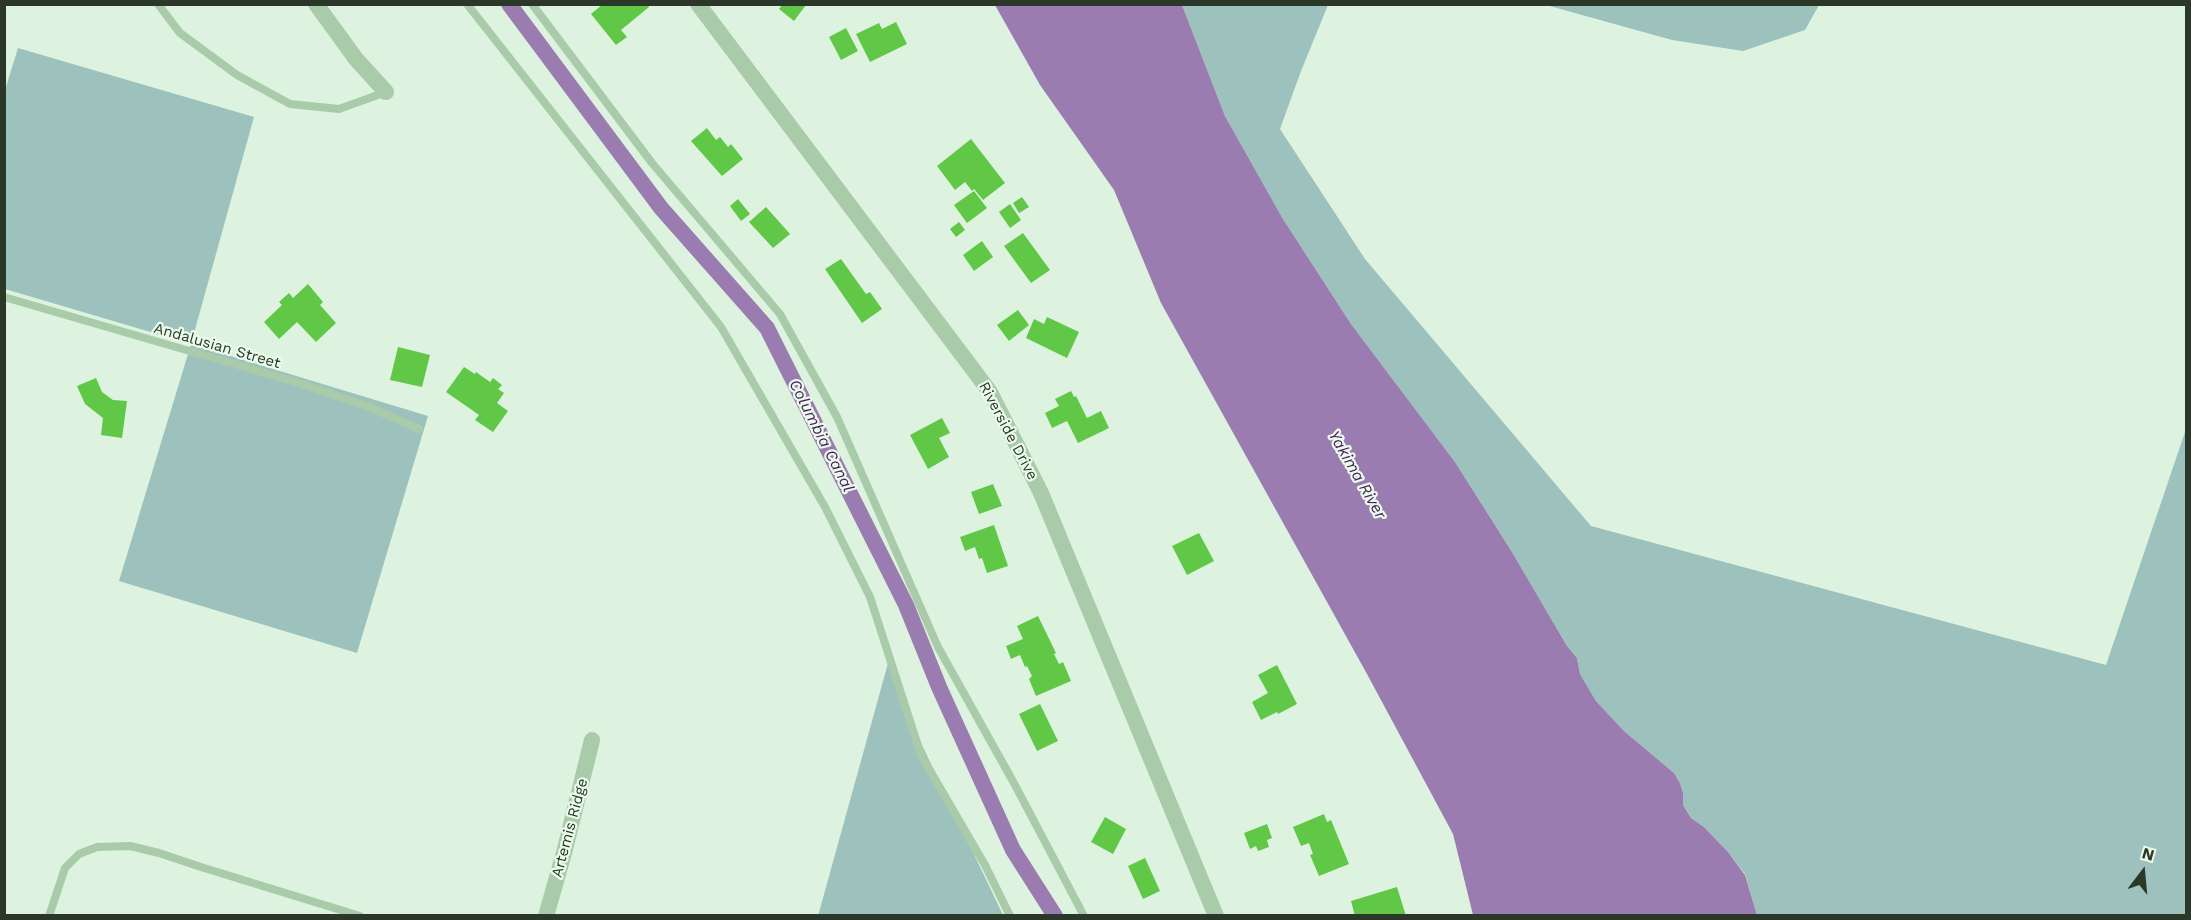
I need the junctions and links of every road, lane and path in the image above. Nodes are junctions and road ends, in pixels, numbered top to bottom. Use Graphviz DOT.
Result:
graph roads {
  1 [pos="159,4"];
  2 [pos="316,4"];
  3 [pos="467,4"];
  4 [pos="532,4"];
  5 [pos="698,4"];
  6 [pos="386,92"];
  7 [pos="4,297"];
  8 [pos="419,429"];
  9 [pos="592,740"];
  10 [pos="49,915"];
  11 [pos="360,915"];
  12 [pos="546,915"];
  13 [pos="1010,915"];
  14 [pos="1084,915"];
  15 [pos="1216,915"];
  1 -- 6 [label="lane"];
  2 -- 6 [label="street"];
  3 -- 13 [label="lane"];
  4 -- 14 [label="lane"];
  5 -- 15 [label="street, Riverside Drive"];
  7 -- 8 [label="lane, Andalusian Street"];
  9 -- 12 [label="street, Artemis Ridge"];
  10 -- 11 [label="lane"];
}
